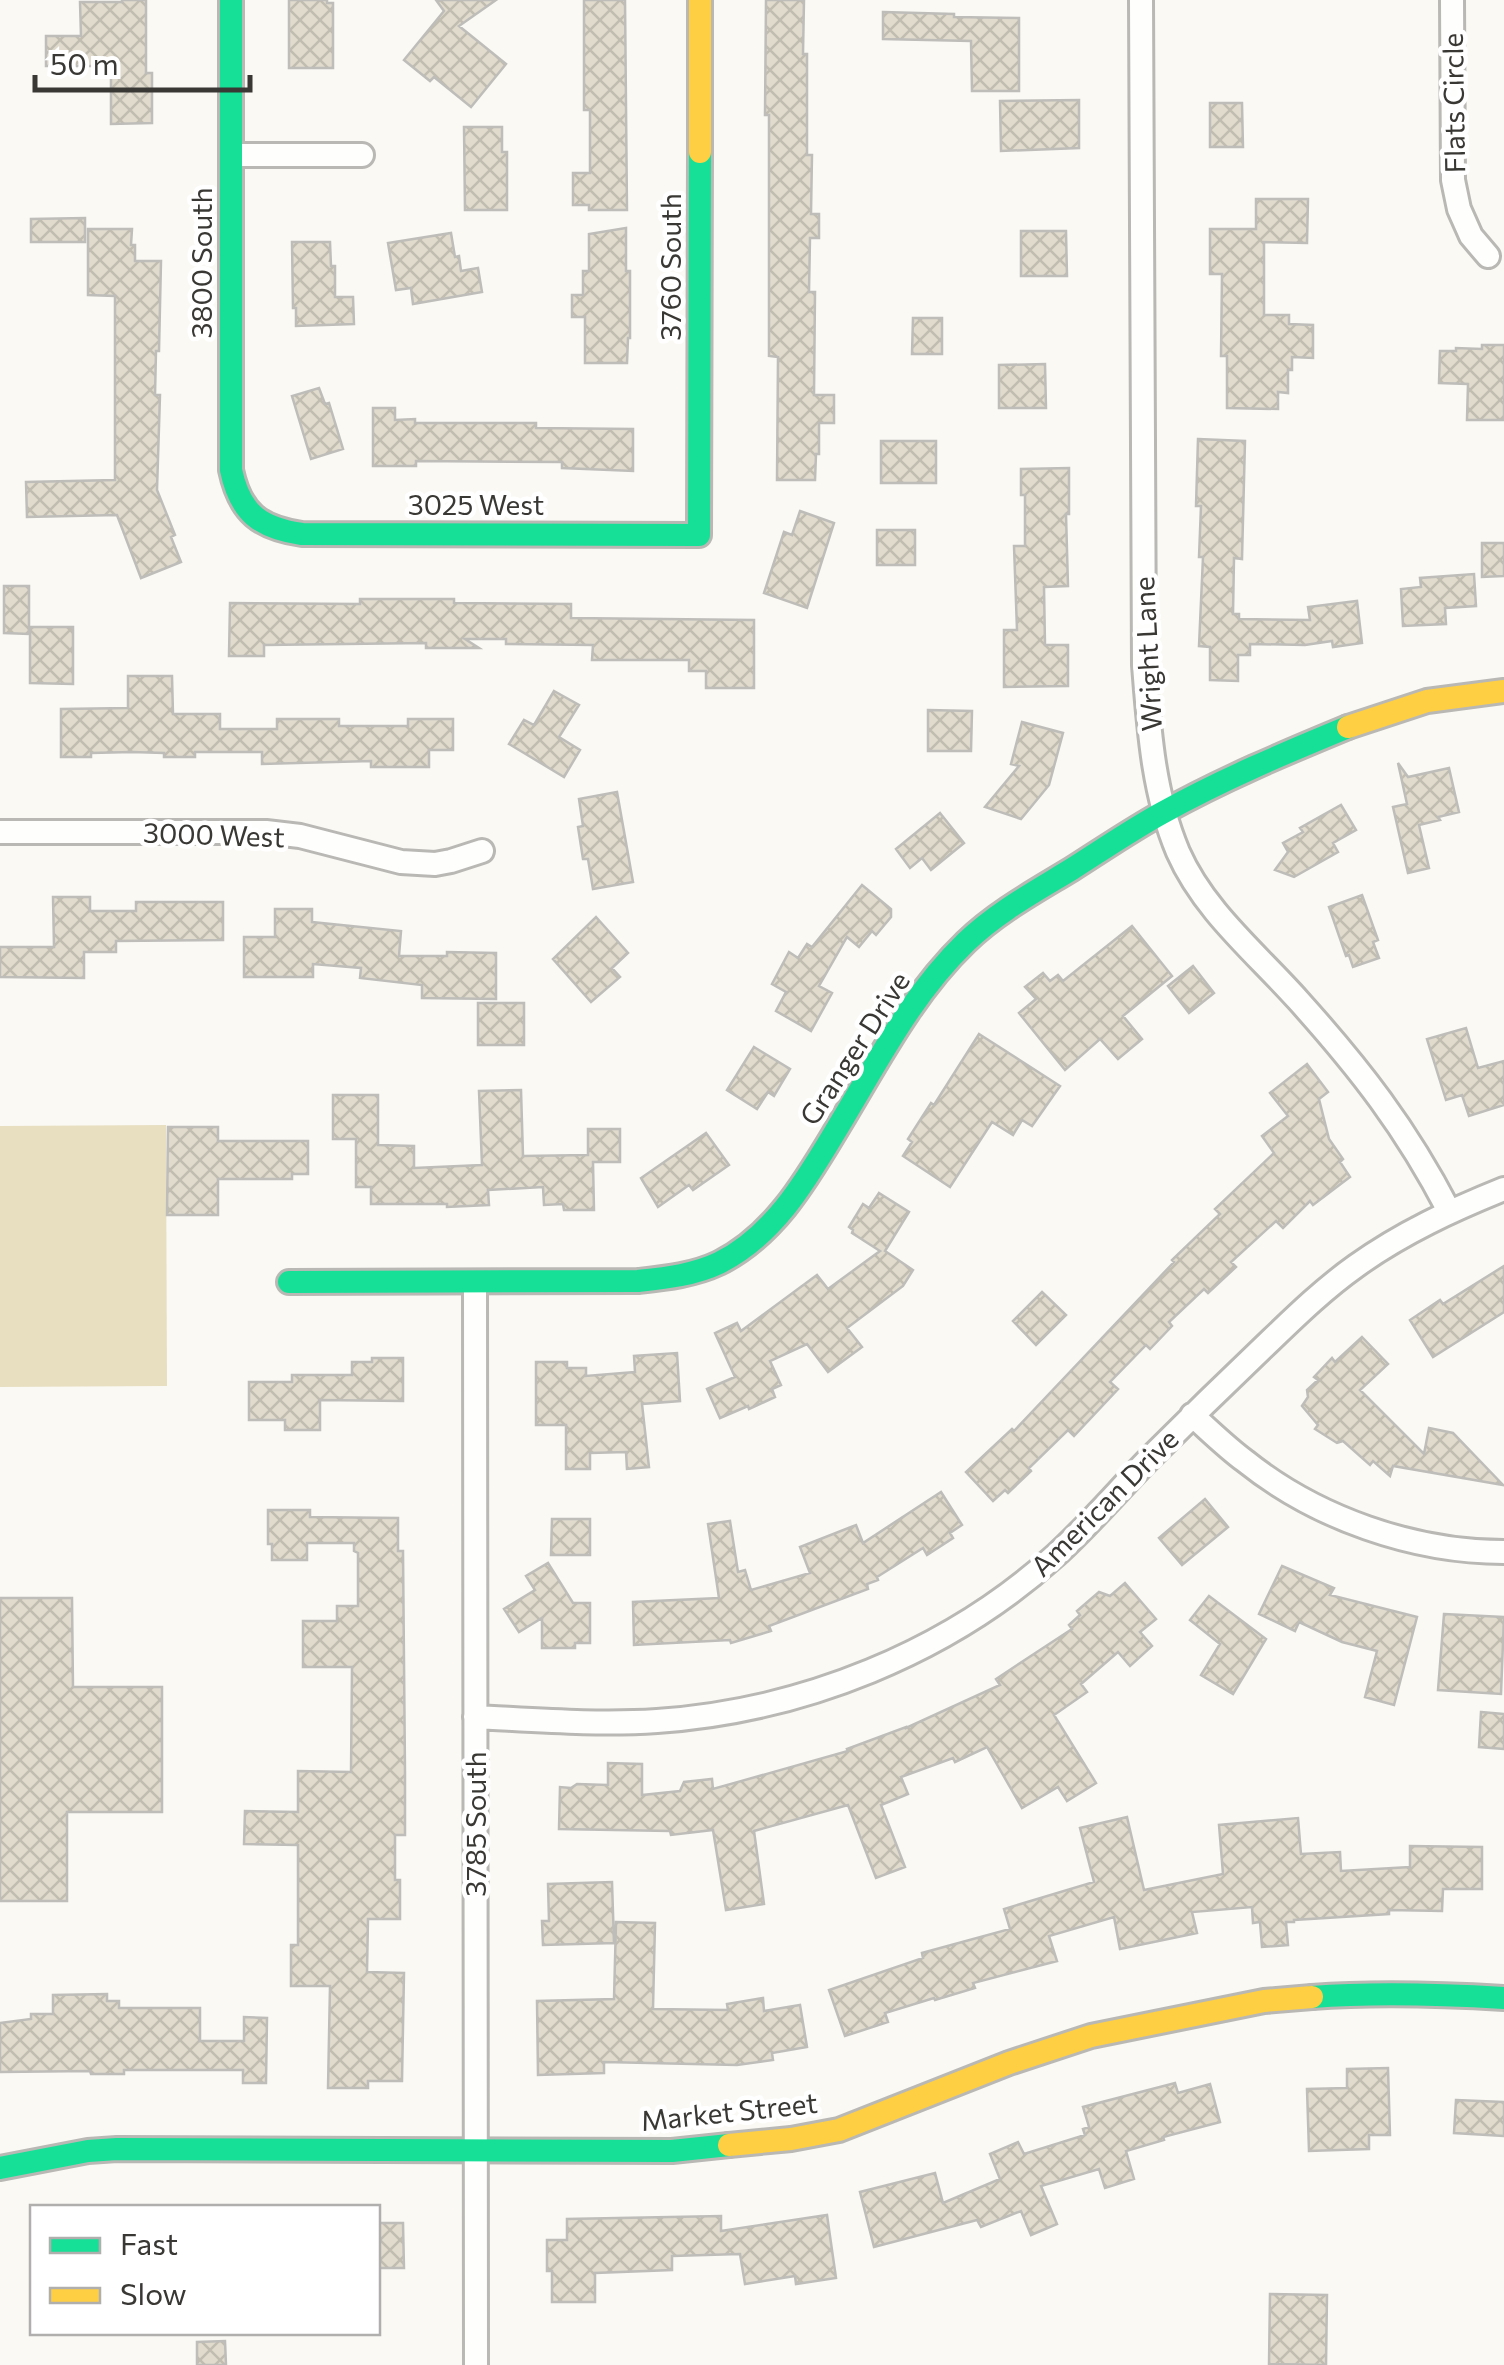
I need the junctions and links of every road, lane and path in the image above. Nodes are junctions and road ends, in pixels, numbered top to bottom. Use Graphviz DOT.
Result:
graph roads {
  1 [pos="231,0"];
  2 [pos="700,0"];
  3 [pos="1141,0"];
  4 [pos="1452,0"];
  5 [pos="362,154"];
  6 [pos="231,155"];
  7 [pos="1488,256"];
  8 [pos="254,519"];
  9 [pos="700,535"];
  10 [pos="1504,691"];
  11 [pos="1163,812"];
  12 [pos="0,832"];
  13 [pos="482,850"];
  14 [pos="1504,1189"];
  15 [pos="1449,1211"];
  16 [pos="289,1282"];
  17 [pos="475,1282"];
  18 [pos="1192,1415"];
  19 [pos="1504,1552"];
  20 [pos="475,1717"];
  21 [pos="1504,1998"];
  22 [pos="476,2152"];
  23 [pos="0,2168"];
  24 [pos="476,2365"];
  1 -- 6 [label="street, 3800 South"];
  2 -- 9 [label="street, 3760 South"];
  3 -- 11 [label="street, Wright Lane"];
  4 -- 7 [label="street, Flats Circle"];
  5 -- 6 [label="street"];
  6 -- 8 [label="street, 3800 South"];
  8 -- 9 [label="street, 3025 West"];
  10 -- 11 [label="street, Granger Drive"];
  11 -- 15 [label="street, Wright Lane"];
  11 -- 17 [label="street, Granger Drive"];
  12 -- 13 [label="street, 3000 West"];
  14 -- 15 [label="street, American Drive"];
  15 -- 18 [label="street, American Drive"];
  16 -- 17 [label="street, Granger Drive"];
  17 -- 20 [label="street, 3785 South"];
  18 -- 19 [label="street"];
  18 -- 20 [label="street, American Drive"];
  20 -- 22 [label="street, 3785 South"];
  21 -- 22 [label="street, Market Street"];
  22 -- 23 [label="street, Market Street"];
  22 -- 24 [label="street, 3785 South"];
}
